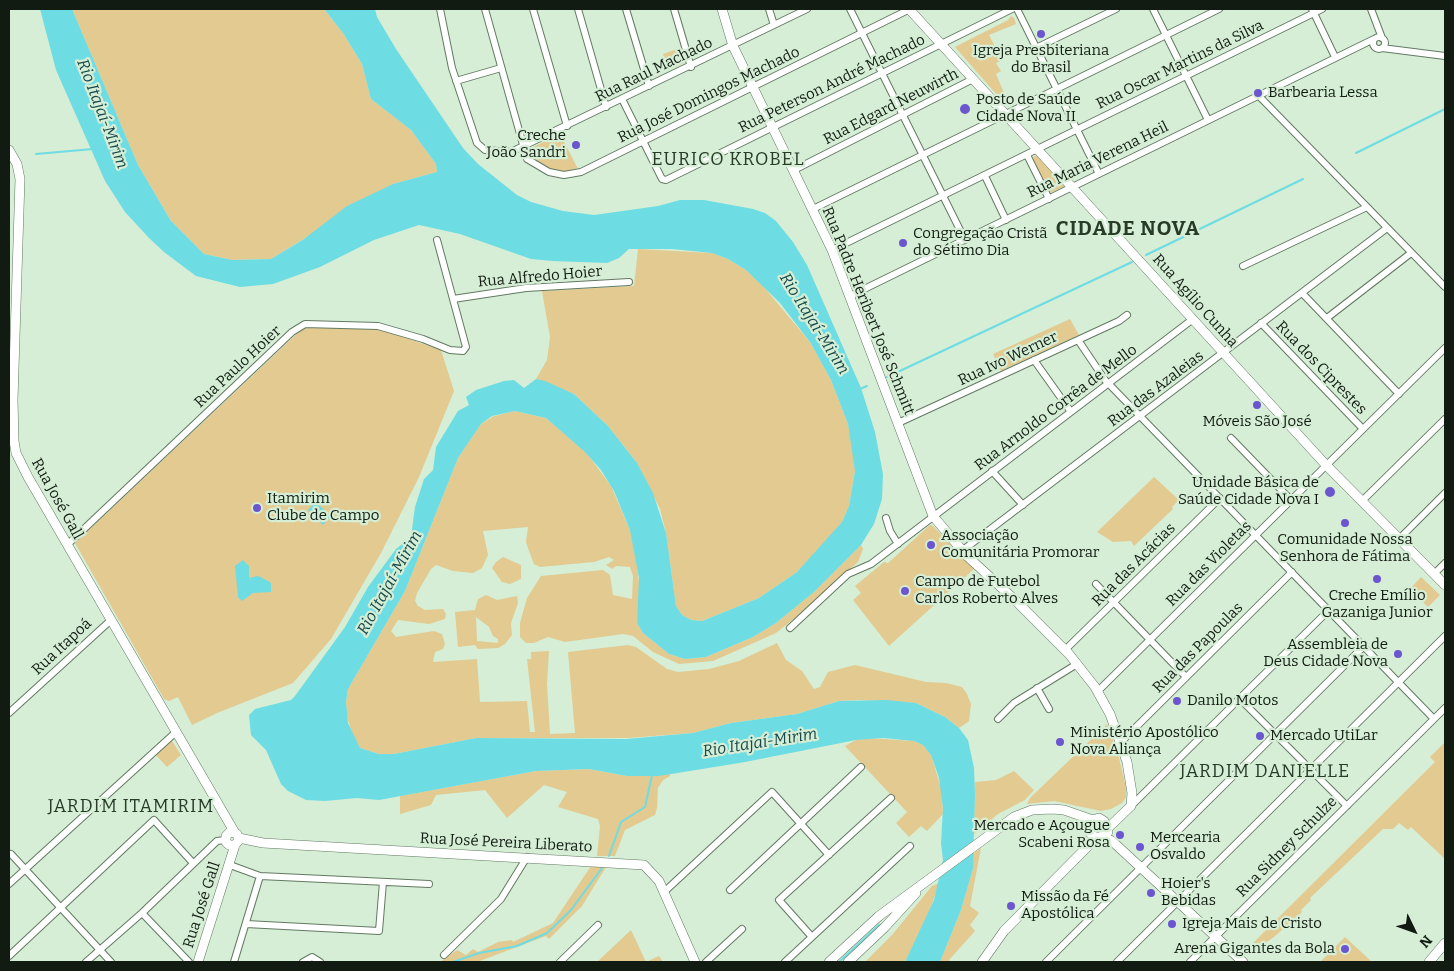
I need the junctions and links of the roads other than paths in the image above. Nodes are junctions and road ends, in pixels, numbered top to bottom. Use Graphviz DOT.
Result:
graph roads {
  1 [pos="440,9"];
  2 [pos="485,9"];
  3 [pos="533,9"];
  4 [pos="578,9"];
  5 [pos="626,9"];
  6 [pos="674,9"];
  7 [pos="722,9"];
  8 [pos="769,9"];
  9 [pos="807,9"];
  10 [pos="850,9"];
  11 [pos="909,9"];
  12 [pos="1012,9"];
  13 [pos="1017,9"];
  14 [pos="1116,9"];
  15 [pos="1153,9"];
  16 [pos="1219,9"];
  17 [pos="1322,9"];
  18 [pos="1371,9"];
  19 [pos="1313,11"];
  20 [pos="774,25"];
  21 [pos="862,33"];
  22 [pos="1166,35"];
  23 [pos="1379,40"];
  24 [pos="941,44"];
  25 [pos="733,46"];
  26 [pos="1036,48"];
  27 [pos="1335,56"];
  28 [pos="1445,56"];
  29 [pos="691,67"];
  30 [pos="501,68"];
  31 [pos="882,73"];
  32 [pos="1186,76"];
  33 [pos="973,79"];
  34 [pos="456,81"];
  35 [pos="649,86"];
  36 [pos="753,87"];
  37 [pos="1056,89"];
  38 [pos="1258,95"];
  39 [pos="622,99"];
  40 [pos="606,107"];
  41 [pos="1006,114"];
  42 [pos="903,115"];
  43 [pos="1208,120"];
  44 [pos="567,126"];
  45 [pos="772,127"];
  46 [pos="1077,130"];
  47 [pos="643,141"];
  48 [pos="524,148"];
  49 [pos="9,150"];
  50 [pos="1038,150"];
  51 [pos="1027,155"];
  52 [pos="924,156"];
  53 [pos="794,170"];
  54 [pos="1099,174"];
  55 [pos="985,176"];
  56 [pos="1072,187"];
  57 [pos="944,196"];
  58 [pos="1049,199"];
  59 [pos="1367,207"];
  60 [pos="813,209"];
  61 [pos="1006,220"];
  62 [pos="1387,228"];
  63 [pos="437,240"];
  64 [pos="965,240"];
  65 [pos="832,250"];
  66 [pos="1411,252"];
  67 [pos="1243,266"];
  68 [pos="629,282"];
  69 [pos="1445,287"];
  70 [pos="1302,293"];
  71 [pos="850,296"];
  72 [pos="453,299"];
  73 [pos="1127,315"];
  74 [pos="1327,318"];
  75 [pos="1193,319"];
  76 [pos="1261,323"];
  77 [pos="12,332"];
  78 [pos="1078,340"];
  79 [pos="1445,348"];
  80 [pos="1224,353"];
  81 [pos="1034,360"];
  82 [pos="1109,383"];
  83 [pos="1399,394"];
  84 [pos="11,400"];
  85 [pos="1070,412"];
  86 [pos="1140,416"];
  87 [pos="1445,419"];
  88 [pos="898,423"];
  89 [pos="11,428"];
  90 [pos="1363,429"];
  91 [pos="1231,438"];
  92 [pos="1326,465"];
  93 [pos="992,471"];
  94 [pos="1445,493"];
  95 [pos="1220,498"];
  96 [pos="1291,500"];
  97 [pos="1362,501"];
  98 [pos="1023,505"];
  99 [pos="933,516"];
  100 [pos="886,518"];
  101 [pos="1256,535"];
  102 [pos="1399,539"];
  103 [pos="898,544"];
  104 [pos="67,545"];
  105 [pos="962,550"];
  106 [pos="1445,563"];
  107 [pos="1292,572"];
  108 [pos="1434,574"];
  109 [pos="1096,584"];
  110 [pos="1445,585"];
  111 [pos="1114,602"];
  112 [pos="1329,610"];
  113 [pos="111,620"];
  114 [pos="790,628"];
  115 [pos="1445,636"];
  116 [pos="1150,640"];
  117 [pos="1364,646"];
  118 [pos="1065,650"];
  119 [pos="1077,664"];
  120 [pos="1186,677"];
  121 [pos="1398,682"];
  122 [pos="1037,688"];
  123 [pos="1097,692"];
  124 [pos="1240,698"];
  125 [pos="1445,708"];
  126 [pos="1049,709"];
  127 [pos="9,714"];
  128 [pos="998,719"];
  129 [pos="1434,719"];
  130 [pos="176,732"];
  131 [pos="1275,734"];
  132 [pos="1121,742"];
  133 [pos="862,767"];
  134 [pos="1311,770"];
  135 [pos="891,798"];
  136 [pos="1347,806"];
  137 [pos="1128,809"];
  138 [pos="801,824"];
  139 [pos="1099,829"];
  140 [pos="232,840"];
  141 [pos="910,846"];
  142 [pos="10,854"];
  143 [pos="829,855"];
  144 [pos="527,857"];
  145 [pos="193,863"];
  146 [pos="230,865"];
  147 [pos="1141,868"];
  148 [pos="24,869"];
  149 [pos="260,876"];
  150 [pos="933,876"];
  151 [pos="383,882"];
  152 [pos="9,884"];
  153 [pos="429,884"];
  154 [pos="730,890"];
  155 [pos="664,892"];
  156 [pos="1178,902"];
  157 [pos="60,907"];
  158 [pos="142,913"];
  159 [pos="246,924"];
  160 [pos="598,925"];
  161 [pos="742,929"];
  162 [pos="812,937"];
  163 [pos="1215,937"];
  164 [pos="1445,943"];
  165 [pos="99,949"];
  166 [pos="444,955"];
  167 [pos="9,956"];
  168 [pos="86,962"];
  169 [pos="111,962"];
  170 [pos="188,962"];
  171 [pos="198,962"];
  172 [pos="234,962"];
  173 [pos="302,962"];
  174 [pos="320,962"];
  175 [pos="560,962"];
  176 [pos="695,962"];
  177 [pos="706,962"];
  178 [pos="785,962"];
  179 [pos="829,962"];
  180 [pos="848,962"];
  181 [pos="982,962"];
  182 [pos="1046,962"];
  183 [pos="1117,962"];
  184 [pos="1190,962"];
  185 [pos="1243,962"];
  186 [pos="1428,962"];
  1 -- 34 [label="street"];
  2 -- 30 [label="street"];
  3 -- 44 [label="street"];
  4 -- 40 [label="street"];
  5 -- 35 [label="street"];
  6 -- 29 [label="street"];
  7 -- 25 [label="main road, Rua Padre Heribert José Schmitt"];
  8 -- 20 [label="street"];
  9 -- 20 [label="street, Rua Raul Machado"];
  10 -- 21 [label="street"];
  11 -- 21 [label="street, Rua José Domingos Machado"];
  11 -- 24 [label="main road, Rua Agílio Cunha"];
  12 -- 24 [label="street, Rua Peterson André Machado"];
  13 -- 26 [label="street"];
  14 -- 26 [label="street"];
  15 -- 22 [label="street"];
  16 -- 22 [label="street"];
  17 -- 19 [label="street, Rua Oscar Martins da Silva"];
  18 -- 23 [label="street"];
  19 -- 27 [label="street"];
  19 -- 32 [label="street, Rua Oscar Martins da Silva"];
  20 -- 25 [label="street, Rua Raul Machado"];
  21 -- 31 [label="street"];
  21 -- 36 [label="street, Rua José Domingos Machado"];
  22 -- 32 [label="street"];
  22 -- 37 [label="street"];
  23 -- 27 [label="street, Rua Maria Verena Heil"];
  23 -- 28 [label="street, Rua Maria Verena Heil"];
  24 -- 31 [label="street, Rua Peterson André Machado"];
  24 -- 33 [label="main road, Rua Agílio Cunha"];
  25 -- 29 [label="street, Rua Raul Machado"];
  25 -- 36 [label="main road, Rua Padre Heribert José Schmitt"];
  26 -- 37 [label="street"];
  27 -- 38 [label="street, Rua Maria Verena Heil"];
  29 -- 35 [label="street, Rua Raul Machado"];
  30 -- 34 [label="street"];
  30 -- 48 [label="street"];
  31 -- 42 [label="street"];
  31 -- 45 [label="street, Rua Peterson André Machado"];
  32 -- 43 [label="street"];
  32 -- 46 [label="street, Rua Oscar Martins da Silva"];
  33 -- 41 [label="main road, Rua Agílio Cunha"];
  33 -- 42 [label="street, Rua Edgard Neuwirth"];
  34 -- 48 [label="street, Rua Raul Machado"];
  35 -- 39 [label="street, Rua Raul Machado"];
  36 -- 45 [label="main road, Rua Padre Heribert José Schmitt"];
  36 -- 47 [label="street, Rua José Domingos Machado"];
  37 -- 41 [label="street"];
  37 -- 46 [label="street"];
  38 -- 43 [label="street, Rua Maria Verena Heil"];
  38 -- 59 [label="street"];
  39 -- 40 [label="street, Rua Raul Machado"];
  39 -- 47 [label="street"];
  40 -- 44 [label="street, Rua Raul Machado"];
  41 -- 50 [label="main road, Rua Agílio Cunha"];
  41 -- 52 [label="street"];
  42 -- 52 [label="street"];
  42 -- 53 [label="street, Rua Edgard Neuwirth"];
  43 -- 54 [label="street, Rua Maria Verena Heil"];
  44 -- 48 [label="street, Rua Raul Machado"];
  45 -- 47 [label="street, Rua Peterson André Machado"];
  45 -- 53 [label="main road, Rua Padre Heribert José Schmitt"];
  46 -- 50 [label="street, Rua Oscar Martins da Silva"];
  46 -- 54 [label="street"];
  47 -- 48 [label="street, Rua José Domingos Machado"];
  49 -- 77 [label="main road, Rua José Gall"];
  50 -- 51 [label="street, Rua Oscar Martins da Silva"];
  50 -- 56 [label="main road, Rua Agílio Cunha"];
  51 -- 55 [label="street, Rua Oscar Martins da Silva"];
  51 -- 58 [label="street"];
  52 -- 57 [label="street"];
  52 -- 60 [label="street"];
  53 -- 60 [label="main road, Rua Padre Heribert José Schmitt"];
  54 -- 56 [label="street, Rua Maria Verena Heil"];
  55 -- 57 [label="street, Rua Oscar Martins da Silva"];
  55 -- 61 [label="street"];
  56 -- 58 [label="street, Rua Maria Verena Heil"];
  56 -- 75 [label="main road, Rua Agílio Cunha"];
  57 -- 64 [label="street"];
  57 -- 65 [label="street, Rua Oscar Martins da Silva"];
  58 -- 61 [label="street, Rua Maria Verena Heil"];
  59 -- 62 [label="street"];
  59 -- 67 [label="street"];
  60 -- 65 [label="main road, Rua Padre Heribert José Schmitt"];
  61 -- 64 [label="street, Rua Maria Verena Heil"];
  62 -- 66 [label="street"];
  62 -- 70 [label="street, Rua das Azaleias"];
  63 -- 72 [label="street"];
  64 -- 71 [label="street, Rua Maria Verena Heil"];
  65 -- 71 [label="main road, Rua Padre Heribert José Schmitt"];
  66 -- 69 [label="street"];
  66 -- 74 [label="street"];
  68 -- 72 [label="street, Rua Alfredo Hoier"];
  70 -- 74 [label="street"];
  70 -- 76 [label="street, Rua das Azaleias"];
  71 -- 88 [label="main road, Rua Padre Heribert José Schmitt"];
  72 -- 104 [label="street, Rua Paulo Hoier"];
  73 -- 78 [label="street, Rua Ivo Werner"];
  74 -- 83 [label="street"];
  75 -- 80 [label="main road, Rua Agílio Cunha"];
  75 -- 82 [label="street, Rua Arnoldo Corrêa de Mello"];
  76 -- 80 [label="street, Rua das Azaleias"];
  76 -- 90 [label="street, Rua dos Ciprestes"];
  77 -- 84 [label="main road, Rua José Gall"];
  78 -- 81 [label="street, Rua Ivo Werner"];
  78 -- 82 [label="street"];
  79 -- 83 [label="street, Rua das Violetas"];
  80 -- 86 [label="street, Rua das Azaleias"];
  80 -- 92 [label="main road, Rua Agílio Cunha"];
  81 -- 85 [label="street"];
  81 -- 88 [label="street, Rua Ivo Werner"];
  82 -- 85 [label="street, Rua Arnoldo Corrêa de Mello"];
  82 -- 86 [label="street"];
  83 -- 90 [label="street, Rua das Violetas"];
  84 -- 89 [label="main road, Rua José Gall"];
  85 -- 93 [label="street, Rua Arnoldo Corrêa de Mello"];
  86 -- 95 [label="street"];
  86 -- 98 [label="street, Rua das Azaleias"];
  87 -- 97 [label="street"];
  88 -- 99 [label="main road, Rua Padre Heribert José Schmitt"];
  89 -- 104 [label="main road, Rua José Gall"];
  90 -- 92 [label="street, Rua das Violetas"];
  91 -- 96 [label="street"];
  92 -- 96 [label="street, Rua das Violetas"];
  92 -- 97 [label="main road, Rua Agílio Cunha"];
  93 -- 98 [label="street"];
  93 -- 99 [label="street, Rua Arnoldo Corrêa de Mello"];
  94 -- 102 [label="street"];
  95 -- 101 [label="street"];
  95 -- 111 [label="street, Rua das Acácias"];
  96 -- 101 [label="street, Rua das Violetas"];
  97 -- 102 [label="main road, Rua Agílio Cunha"];
  98 -- 105 [label="street, Rua das Azaleias"];
  99 -- 103 [label="street, Rua Arnoldo Corrêa de Mello"];
  99 -- 105 [label="main road, Rua Padre Heribert José Schmitt"];
  100 -- 103 [label="street"];
  101 -- 107 [label="street"];
  101 -- 116 [label="street, Rua das Violetas"];
  102 -- 108 [label="main road, Rua Agílio Cunha"];
  103 -- 114 [label="street, Rua Arnoldo Corrêa de Mello"];
  104 -- 113 [label="main road, Rua José Gall"];
  105 -- 118 [label="main road, Rua Padre Heribert José Schmitt"];
  106 -- 108 [label="street"];
  107 -- 112 [label="street"];
  107 -- 120 [label="street, Rua das Papoulas"];
  108 -- 110 [label="main road, Rua Agílio Cunha"];
  109 -- 111 [label="street"];
  111 -- 116 [label="street"];
  111 -- 118 [label="street, Rua das Acácias"];
  112 -- 117 [label="street"];
  112 -- 124 [label="street"];
  113 -- 127 [label="street, Rua Itapoá"];
  113 -- 130 [label="main road, Rua José Gall"];
  115 -- 121 [label="street"];
  116 -- 120 [label="street"];
  116 -- 123 [label="street, Rua das Violetas"];
  117 -- 121 [label="street"];
  117 -- 131 [label="street"];
  118 -- 119 [label="main road, Rua Padre Heribert José Schmitt"];
  119 -- 122 [label="street"];
  119 -- 123 [label="main road, Rua Padre Heribert José Schmitt"];
  120 -- 132 [label="street, Rua das Papoulas"];
  121 -- 129 [label="street"];
  121 -- 134 [label="street"];
  122 -- 126 [label="street"];
  122 -- 128 [label="street"];
  123 -- 132 [label="main road, Rua Padre Heribert José Schmitt"];
  124 -- 131 [label="street"];
  124 -- 137 [label="street"];
  125 -- 129 [label="street, Rua Sidney Schulze"];
  129 -- 136 [label="street, Rua Sidney Schulze"];
  130 -- 140 [label="main road, Rua José Gall"];
  130 -- 148 [label="street"];
  131 -- 134 [label="street"];
  131 -- 147 [label="street"];
  132 -- 137 [label="main road, Rua Padre Heribert José Schmitt"];
  133 -- 138 [label="street"];
  134 -- 136 [label="street"];
  134 -- 156 [label="street"];
  135 -- 143 [label="street"];
  136 -- 163 [label="street, Rua Sidney Schulze"];
  137 -- 139 [label="main road"];
  138 -- 143 [label="street"];
  138 -- 154 [label="street"];
  138 -- 155 [label="street"];
  139 -- 147 [label="main road"];
  139 -- 150 [label="main road"];
  139 -- 181 [label="main road"];
  140 -- 144 [label="main road, Rua José Pereira Liberato"];
  140 -- 145 [label="street"];
  140 -- 146 [label="main road, Rua José Gall"];
  141 -- 162 [label="street"];
  142 -- 148 [label="street"];
  143 -- 162 [label="street"];
  144 -- 155 [label="main road, Rua José Pereira Liberato"];
  144 -- 166 [label="street"];
  145 -- 157 [label="street"];
  145 -- 158 [label="street"];
  146 -- 149 [label="street"];
  146 -- 171 [label="main road, Rua José Gall"];
  147 -- 156 [label="main road"];
  147 -- 182 [label="street"];
  148 -- 152 [label="street"];
  148 -- 157 [label="street"];
  149 -- 151 [label="street"];
  149 -- 159 [label="street"];
  150 -- 179 [label="main road"];
  150 -- 180 [label="main road"];
  151 -- 153 [label="street"];
  151 -- 159 [label="street"];
  155 -- 176 [label="main road, Rua José Pereira Liberato"];
  156 -- 163 [label="main road"];
  156 -- 183 [label="street"];
  157 -- 165 [label="street"];
  157 -- 167 [label="street"];
  158 -- 165 [label="street"];
  158 -- 170 [label="street"];
  159 -- 172 [label="street"];
  160 -- 175 [label="street"];
  161 -- 177 [label="street"];
  162 -- 178 [label="street"];
  163 -- 184 [label="street, Rua Sidney Schulze"];
  163 -- 185 [label="main road"];
  164 -- 186 [label="main road"];
  165 -- 168 [label="street"];
  165 -- 169 [label="street"];
  173 -- 174 [label="street"];
}
